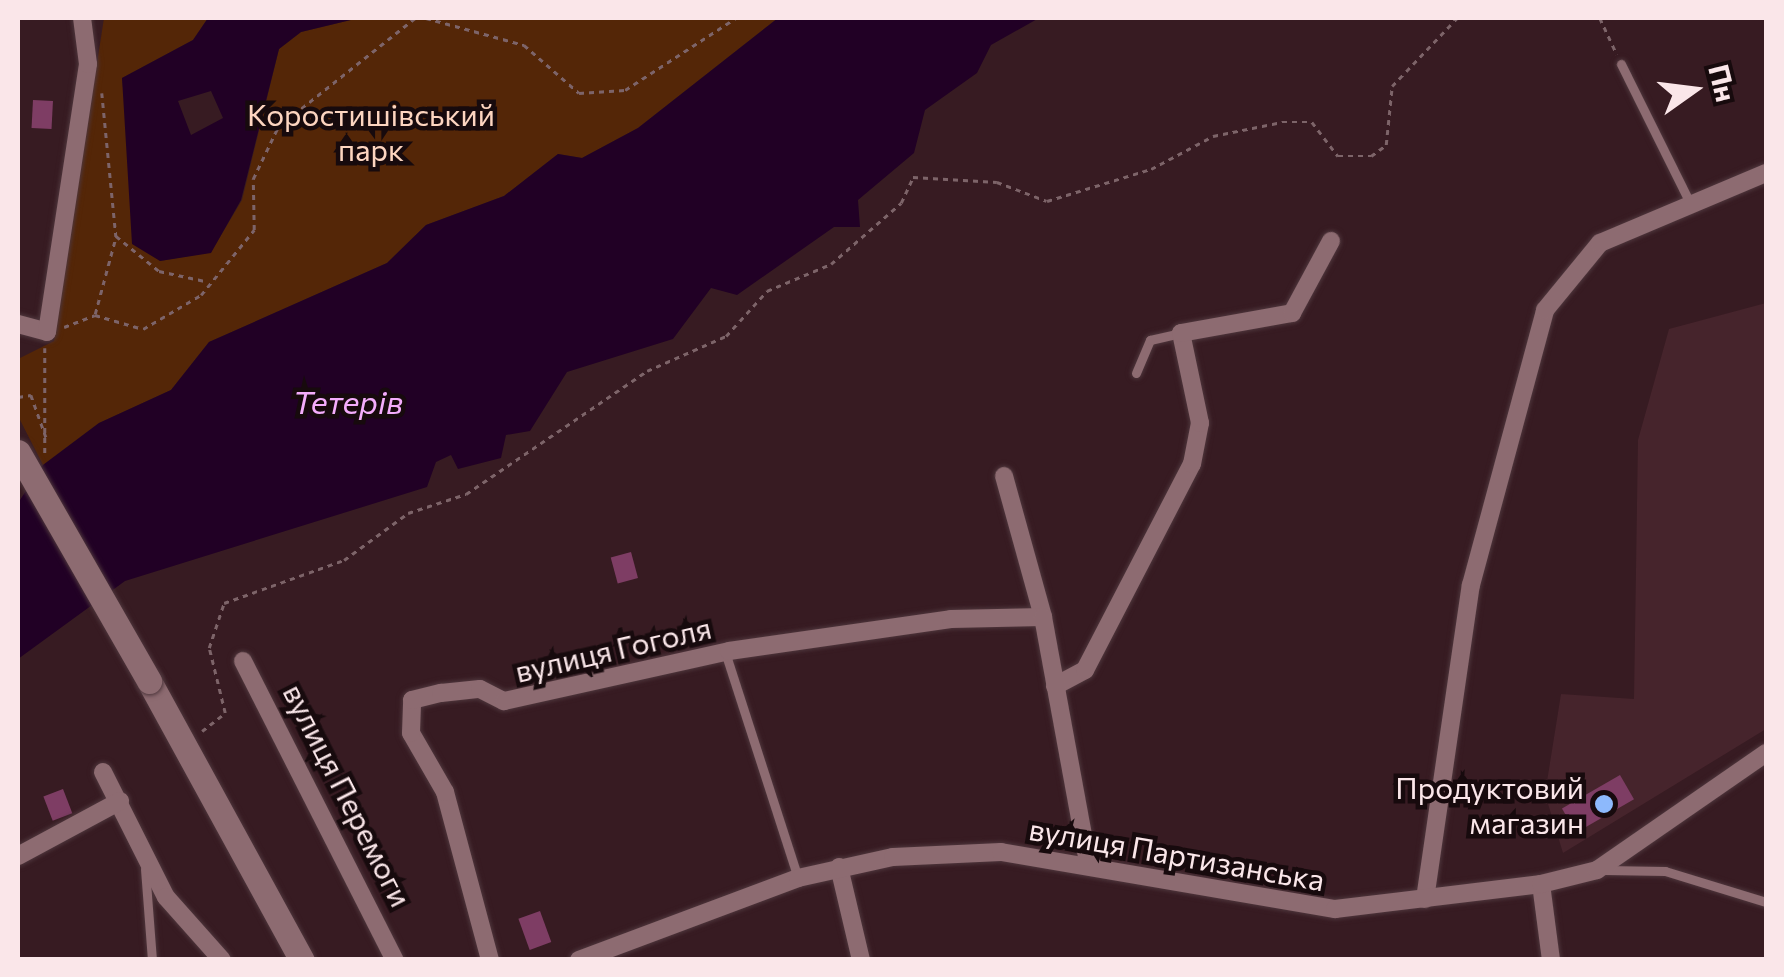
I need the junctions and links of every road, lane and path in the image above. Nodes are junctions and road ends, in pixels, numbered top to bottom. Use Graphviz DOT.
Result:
graph roads {
  1 [pos="82,18"];
  2 [pos="415,18"];
  3 [pos="426,18"];
  4 [pos="736,18"];
  5 [pos="1458,18"];
  6 [pos="1600,18"];
  7 [pos="88,64"];
  8 [pos="1621,64"];
  9 [pos="1766,173"];
  10 [pos="1688,200"];
  11 [pos="116,236"];
  12 [pos="1331,242"];
  13 [pos="206,281"];
  14 [pos="95,315"];
  15 [pos="18,324"];
  16 [pos="47,332"];
  17 [pos="1181,333"];
  18 [pos="1136,372"];
  19 [pos="18,397"];
  20 [pos="47,438"];
  21 [pos="18,452"];
  22 [pos="42,463"];
  23 [pos="1004,476"];
  24 [pos="1043,617"];
  25 [pos="725,652"];
  26 [pos="244,661"];
  27 [pos="1055,686"];
  28 [pos="184,745"];
  29 [pos="1766,753"];
  30 [pos="103,772"];
  31 [pos="120,801"];
  32 [pos="138,832"];
  33 [pos="18,856"];
  34 [pos="1088,862"];
  35 [pos="839,868"];
  36 [pos="1598,870"];
  37 [pos="798,878"];
  38 [pos="1541,884"];
  39 [pos="1425,899"];
  40 [pos="1766,902"];
  41 [pos="152,960"];
  42 [pos="222,960"];
  43 [pos="302,960"];
  44 [pos="395,960"];
  45 [pos="490,960"];
  46 [pos="580,960"];
  47 [pos="861,960"];
  48 [pos="1551,960"];
  1 -- 7 [label="street"];
  2 -- 13 [label="path"];
  3 -- 4 [label="path"];
  5 -- 28 [label="path"];
  6 -- 8 [label="path"];
  7 -- 11 [label="path"];
  7 -- 16 [label="street"];
  8 -- 10 [label="lane"];
  9 -- 10 [label="street"];
  10 -- 39 [label="street"];
  11 -- 13 [label="path"];
  11 -- 14 [label="path"];
  12 -- 17 [label="street"];
  13 -- 14 [label="path"];
  14 -- 16 [label="path"];
  15 -- 16 [label="street"];
  16 -- 20 [label="path"];
  17 -- 18 [label="lane"];
  17 -- 27 [label="street"];
  19 -- 20 [label="path"];
  20 -- 22 [label="path"];
  21 -- 28 [label="main road, bridge"];
  23 -- 24 [label="street"];
  24 -- 25 [label="street, вулиця Гоголя"];
  24 -- 27 [label="street"];
  25 -- 37 [label="lane"];
  25 -- 45 [label="street, вулиця Гоголя"];
  26 -- 44 [label="street, вулиця Перемоги"];
  27 -- 34 [label="street"];
  28 -- 43 [label="main road"];
  29 -- 36 [label="street"];
  30 -- 31 [label="street"];
  31 -- 32 [label="street"];
  31 -- 33 [label="street"];
  32 -- 41 [label="lane"];
  32 -- 42 [label="street"];
  34 -- 35 [label="street, вулиця Партизанська"];
  34 -- 39 [label="street, вулиця Партизанська"];
  35 -- 37 [label="street, вулиця Партизанська"];
  35 -- 47 [label="street"];
  36 -- 38 [label="street, вулиця Партизанська"];
  36 -- 40 [label="lane"];
  37 -- 46 [label="street, вулиця Партизанська"];
  38 -- 39 [label="street, вулиця Партизанська"];
  38 -- 48 [label="street"];
}
